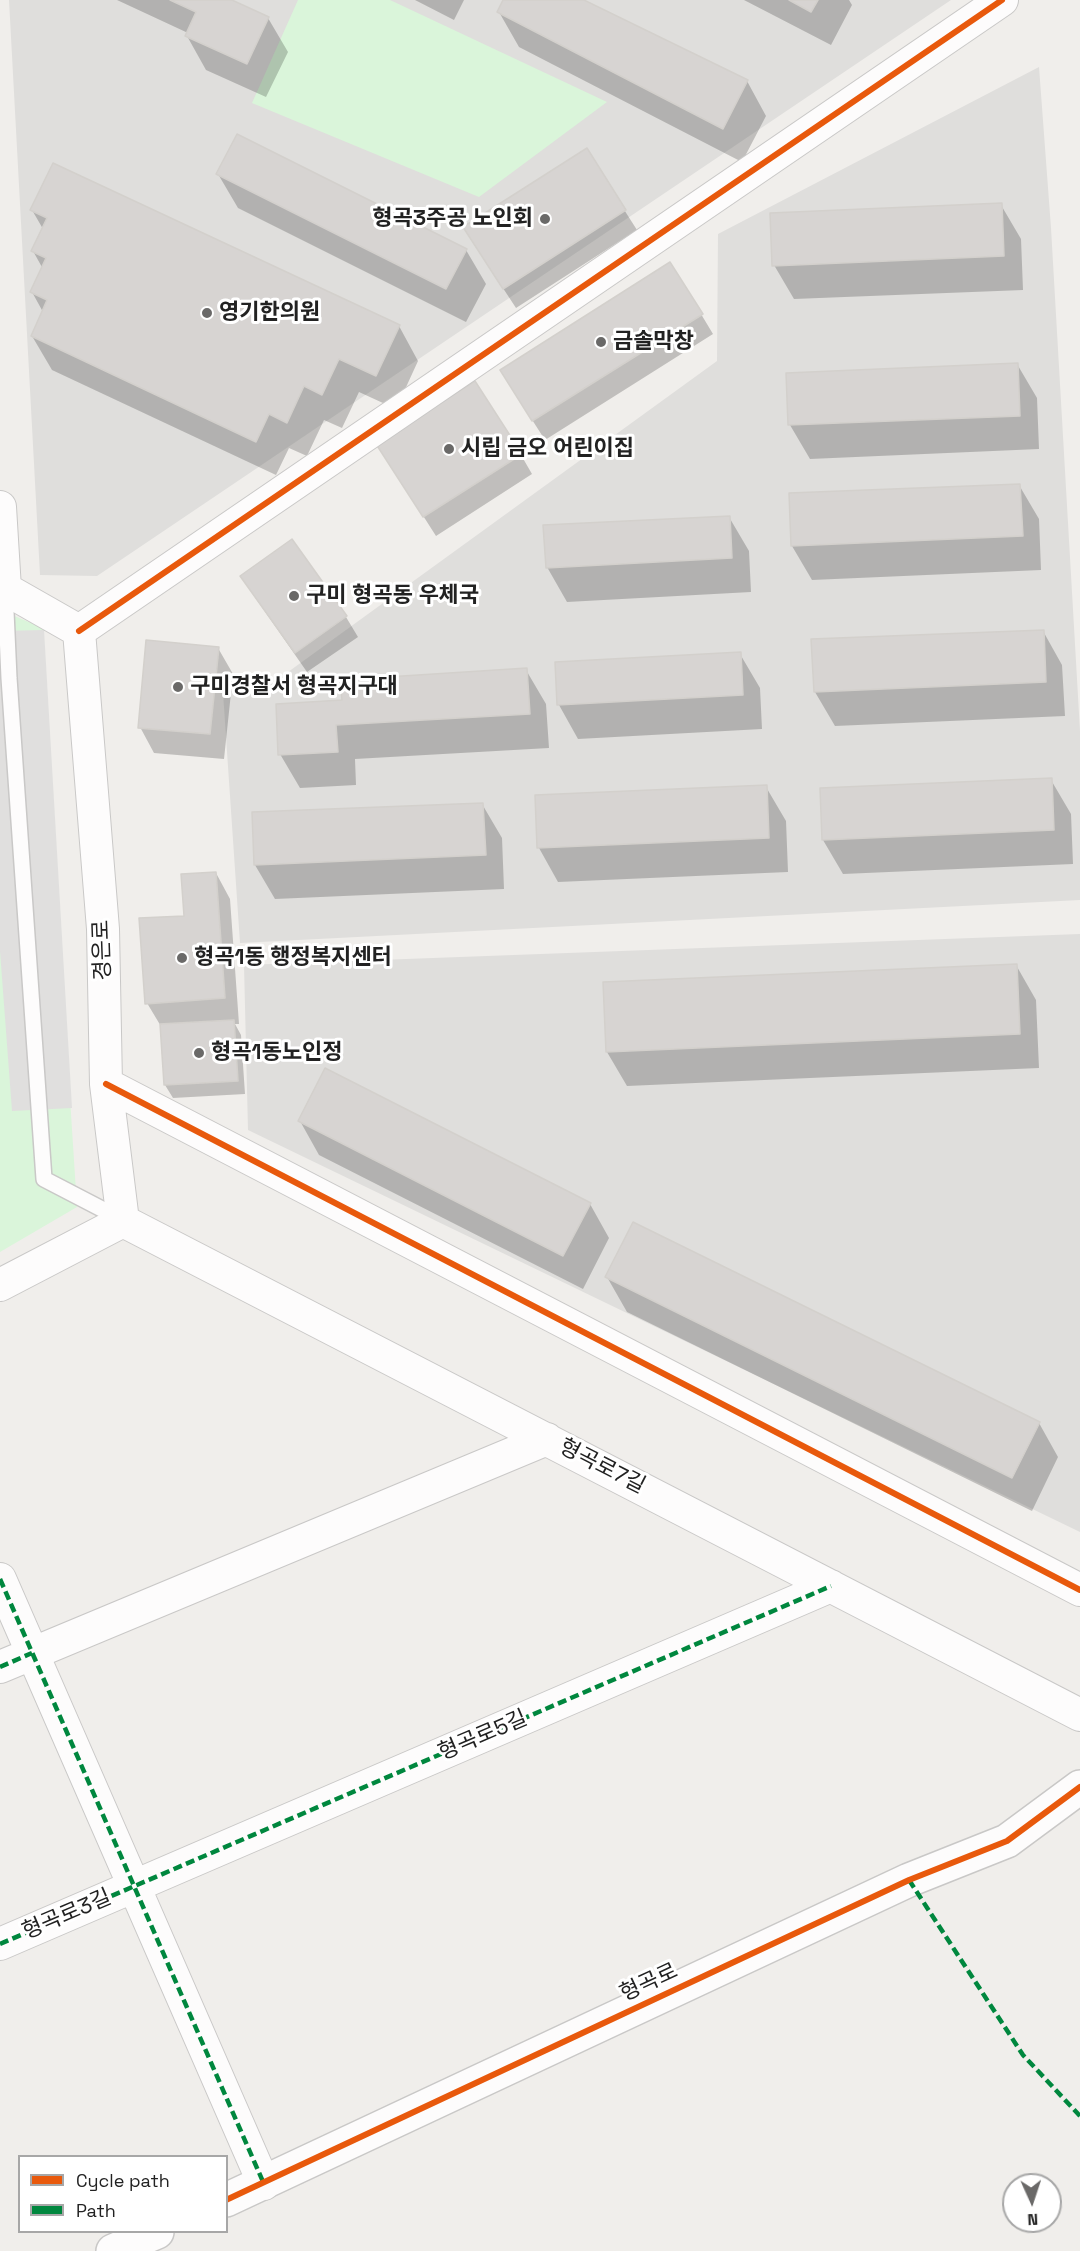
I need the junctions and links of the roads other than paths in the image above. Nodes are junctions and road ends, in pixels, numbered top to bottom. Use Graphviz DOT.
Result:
graph roads {
  1 [pos="1002,0"];
  2 [pos="0,507"];
  3 [pos="2,588"];
  4 [pos="79,631"];
  5 [pos="106,1084"];
  6 [pos="123,1221"];
  7 [pos="0,1285"];
  8 [pos="547,1439"];
  9 [pos="0,1579"];
  10 [pos="831,1586"];
  11 [pos="1080,1590"];
  12 [pos="32,1653"];
  13 [pos="0,1667"];
  14 [pos="1080,1715"];
  15 [pos="1080,1787"];
  16 [pos="134,1886"];
  17 [pos="0,1944"];
  18 [pos="264,2184"];
  19 [pos="228,2199"];
  20 [pos="154,2233"];
  21 [pos="113,2251"];
  1 -- 4 [label="street"];
  2 -- 3 [label="street"];
  3 -- 4 [label="street"];
  3 -- 6 [label="lane"];
  4 -- 5 [label="street, 경은로"];
  5 -- 6 [label="street, 경은로"];
  5 -- 11 [label="street"];
  6 -- 7 [label="street"];
  6 -- 8 [label="street, 형곡로7길"];
  8 -- 10 [label="street, 형곡로7길"];
  8 -- 12 [label="street"];
  9 -- 12 [label="street"];
  10 -- 14 [label="street, 형곡로7길"];
  10 -- 16 [label="street, 형곡로5길"];
  12 -- 13 [label="street"];
  12 -- 16 [label="street"];
  15 -- 18 [label="street, 형곡로"];
  16 -- 17 [label="street, 형곡로3길"];
  16 -- 18 [label="street"];
  18 -- 19 [label="street, 형곡로"];
  20 -- 21 [label="street"];
}
